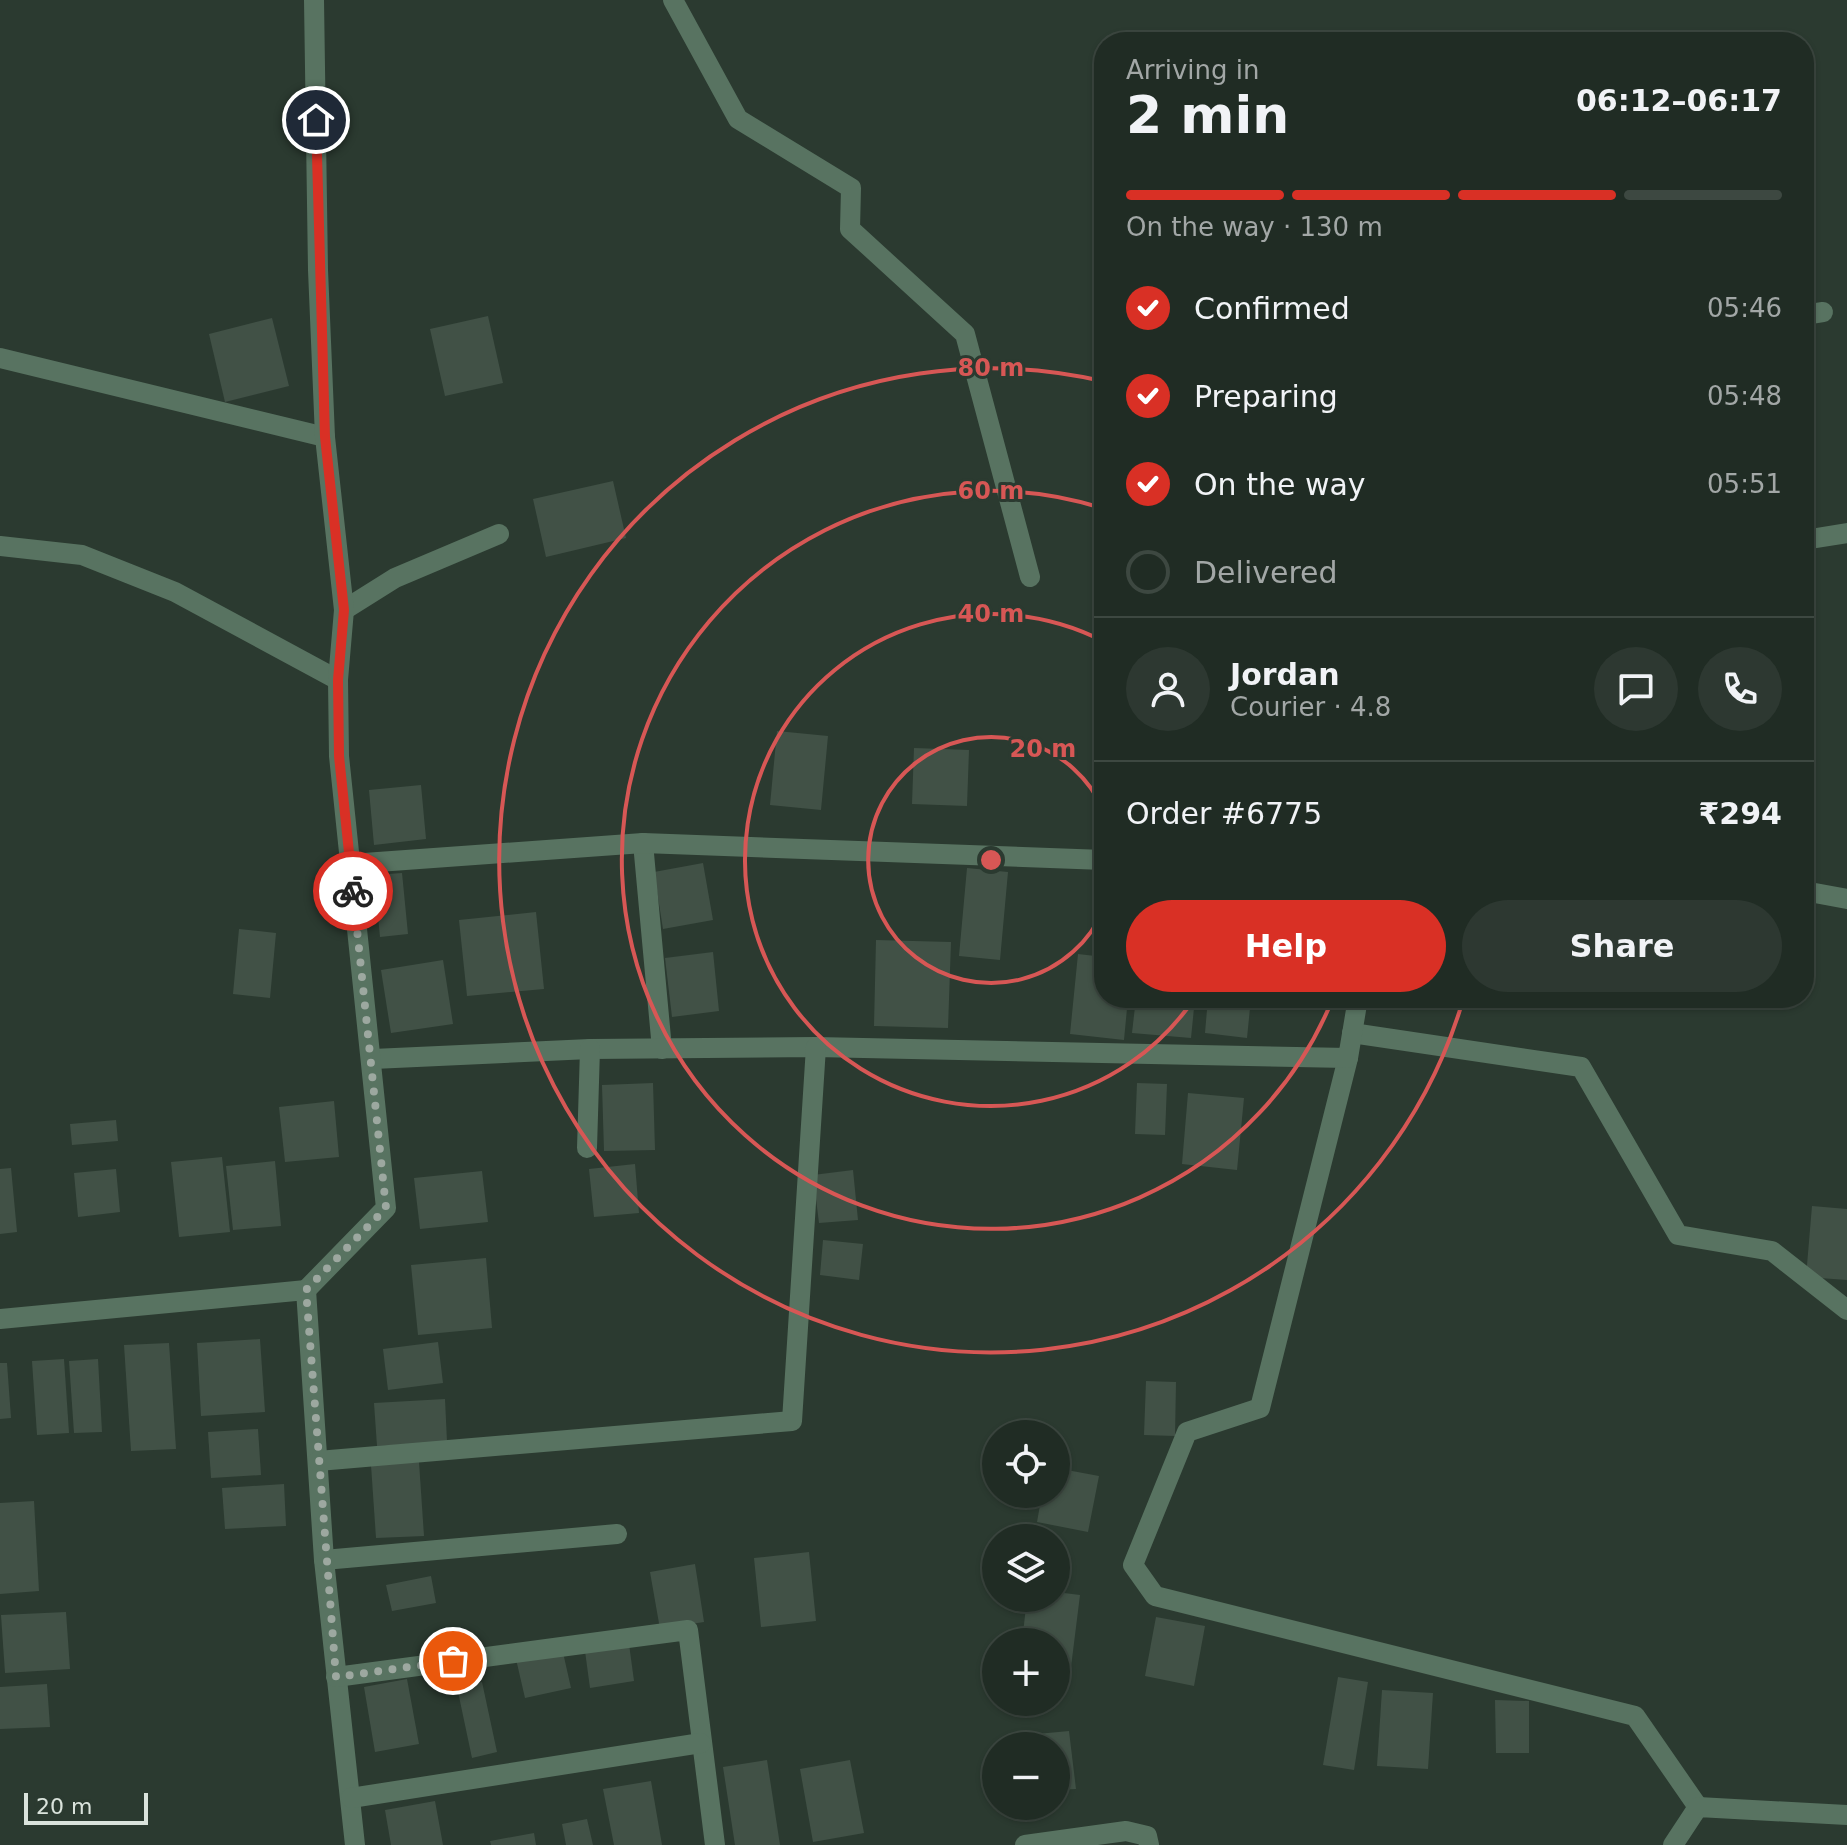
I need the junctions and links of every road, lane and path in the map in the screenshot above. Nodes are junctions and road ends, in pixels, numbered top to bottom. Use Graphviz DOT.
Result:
graph roads {
  1 [pos="314,0"];
  2 [pos="673,0"];
  3 [pos="0,358"];
  4 [pos="325,437"];
  5 [pos="1847,533"];
  6 [pos="499,534"];
  7 [pos="1814,538"];
  8 [pos="0,546"];
  9 [pos="1030,577"];
  10 [pos="344,610"];
  11 [pos="338,680"];
  12 [pos="643,843"];
  13 [pos="1094,860"];
  14 [pos="350,864"];
  15 [pos="1814,893"];
  16 [pos="1847,899"];
  17 [pos="1356,1008"];
  18 [pos="1352,1033"];
  19 [pos="816,1047"];
  20 [pos="590,1049"];
  21 [pos="662,1049"];
  22 [pos="1348,1058"];
  23 [pos="373,1059"];
  24 [pos="587,1148"];
  25 [pos="306,1290"];
  26 [pos="1847,1310"];
  27 [pos="0,1319"];
  28 [pos="318,1461"];
  29 [pos="617,1534"];
  30 [pos="324,1560"];
  31 [pos="336,1677"];
  32 [pos="701,1743"];
  33 [pos="351,1798"];
  34 [pos="1698,1807"];
  35 [pos="1847,1815"];
  36 [pos="355,1845"];
  37 [pos="715,1845"];
  38 [pos="1025,1845"];
  39 [pos="1149,1845"];
  40 [pos="1673,1845"];
  1 -- 4 [label="street"];
  2 -- 9 [label="street"];
  3 -- 4 [label="street"];
  4 -- 10 [label="street"];
  5 -- 7 [label="street"];
  6 -- 10 [label="street"];
  8 -- 11 [label="street"];
  10 -- 11 [label="street"];
  11 -- 14 [label="street"];
  12 -- 13 [label="street"];
  12 -- 14 [label="street"];
  12 -- 21 [label="street"];
  14 -- 23 [label="street"];
  15 -- 16 [label="street"];
  17 -- 18 [label="street"];
  18 -- 22 [label="street"];
  18 -- 26 [label="street"];
  19 -- 21 [label="street"];
  19 -- 22 [label="street"];
  19 -- 28 [label="street"];
  20 -- 21 [label="street"];
  20 -- 23 [label="street"];
  20 -- 24 [label="street"];
  22 -- 34 [label="street"];
  23 -- 25 [label="street"];
  25 -- 27 [label="street"];
  25 -- 28 [label="street"];
  28 -- 30 [label="street"];
  29 -- 30 [label="street"];
  30 -- 31 [label="street"];
  31 -- 32 [label="street"];
  31 -- 33 [label="street"];
  32 -- 33 [label="street"];
  32 -- 37 [label="street"];
  33 -- 36 [label="street"];
  34 -- 35 [label="street"];
  34 -- 40 [label="street"];
  38 -- 39 [label="street"];
}
